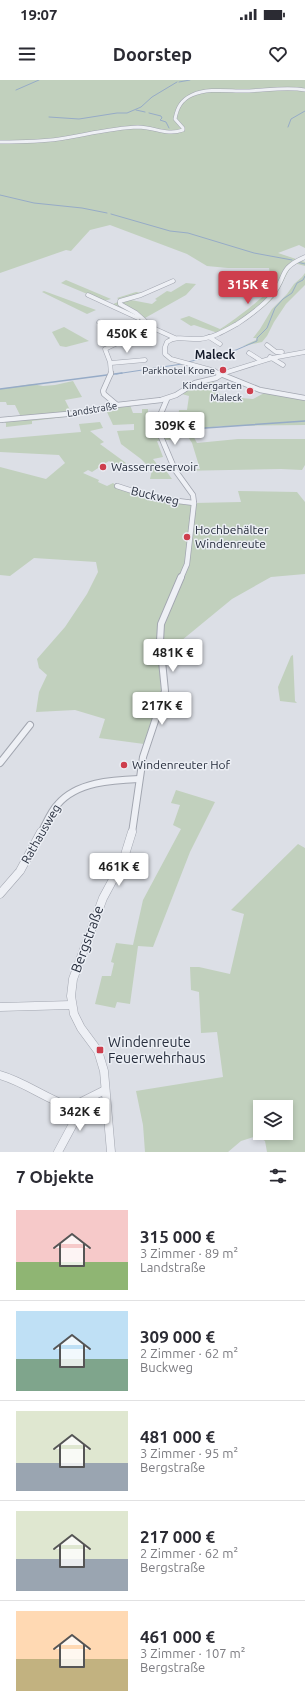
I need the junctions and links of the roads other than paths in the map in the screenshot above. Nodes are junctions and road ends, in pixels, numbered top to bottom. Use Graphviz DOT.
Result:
graph roads {
  1 [pos="305,90"];
  2 [pos="0,142"];
  3 [pos="305,257"];
  4 [pos="172,281"];
  5 [pos="88,295"];
  6 [pos="146,321"];
  7 [pos="99,322"];
  8 [pos="153,328"];
  9 [pos="137,329"];
  10 [pos="209,337"];
  11 [pos="175,338"];
  12 [pos="220,344"];
  13 [pos="267,345"];
  14 [pos="286,346"];
  15 [pos="305,352"];
  16 [pos="249,353"];
  17 [pos="282,354"];
  18 [pos="270,357"];
  19 [pos="145,360"];
  20 [pos="260,360"];
  21 [pos="111,364"];
  22 [pos="283,366"];
  23 [pos="219,375"];
  24 [pos="305,398"];
  25 [pos="167,399"];
  26 [pos="117,405"];
  27 [pos="0,420"];
  28 [pos="117,486"];
  29 [pos="193,495"];
  30 [pos="194,503"];
  31 [pos="30,725"];
  32 [pos="0,763"];
  33 [pos="139,780"];
  34 [pos="0,894"];
  35 [pos="71,1005"];
  36 [pos="0,1007"];
  37 [pos="0,1075"];
  38 [pos="105,1090"];
  39 [pos="75,1107"];
  40 [pos="58,1152"];
  41 [pos="111,1152"];
  1 -- 2 [label="street"];
  3 -- 10 [label="street"];
  4 -- 6 [label="street"];
  5 -- 6 [label="street"];
  6 -- 8 [label="street"];
  7 -- 9 [label="street"];
  8 -- 9 [label="street"];
  8 -- 11 [label="street"];
  9 -- 21 [label="street"];
  10 -- 11 [label="street"];
  10 -- 12 [label="street"];
  11 -- 23 [label="street"];
  13 -- 17 [label="street"];
  14 -- 17 [label="street"];
  15 -- 17 [label="street, Landstraße"];
  16 -- 20 [label="street"];
  17 -- 18 [label="street, Landstraße"];
  18 -- 20 [label="street, Landstraße"];
  18 -- 22 [label="street"];
  19 -- 21 [label="street"];
  20 -- 23 [label="street, Landstraße"];
  21 -- 26 [label="street"];
  23 -- 24 [label="street"];
  23 -- 25 [label="street, Landstraße"];
  25 -- 26 [label="street, Landstraße"];
  25 -- 29 [label="street, Buckweg"];
  26 -- 27 [label="street, Landstraße"];
  28 -- 30 [label="street, Buckweg"];
  29 -- 30 [label="street, Bergstraße"];
  30 -- 33 [label="street, Bergstraße"];
  31 -- 32 [label="street"];
  33 -- 34 [label="street, Rathausweg"];
  33 -- 35 [label="street, Bergstraße"];
  35 -- 36 [label="street"];
  35 -- 38 [label="street, Bergstraße"];
  37 -- 39 [label="street"];
  38 -- 39 [label="street"];
  38 -- 41 [label="street, Bergstraße"];
  39 -- 40 [label="street"];
}
